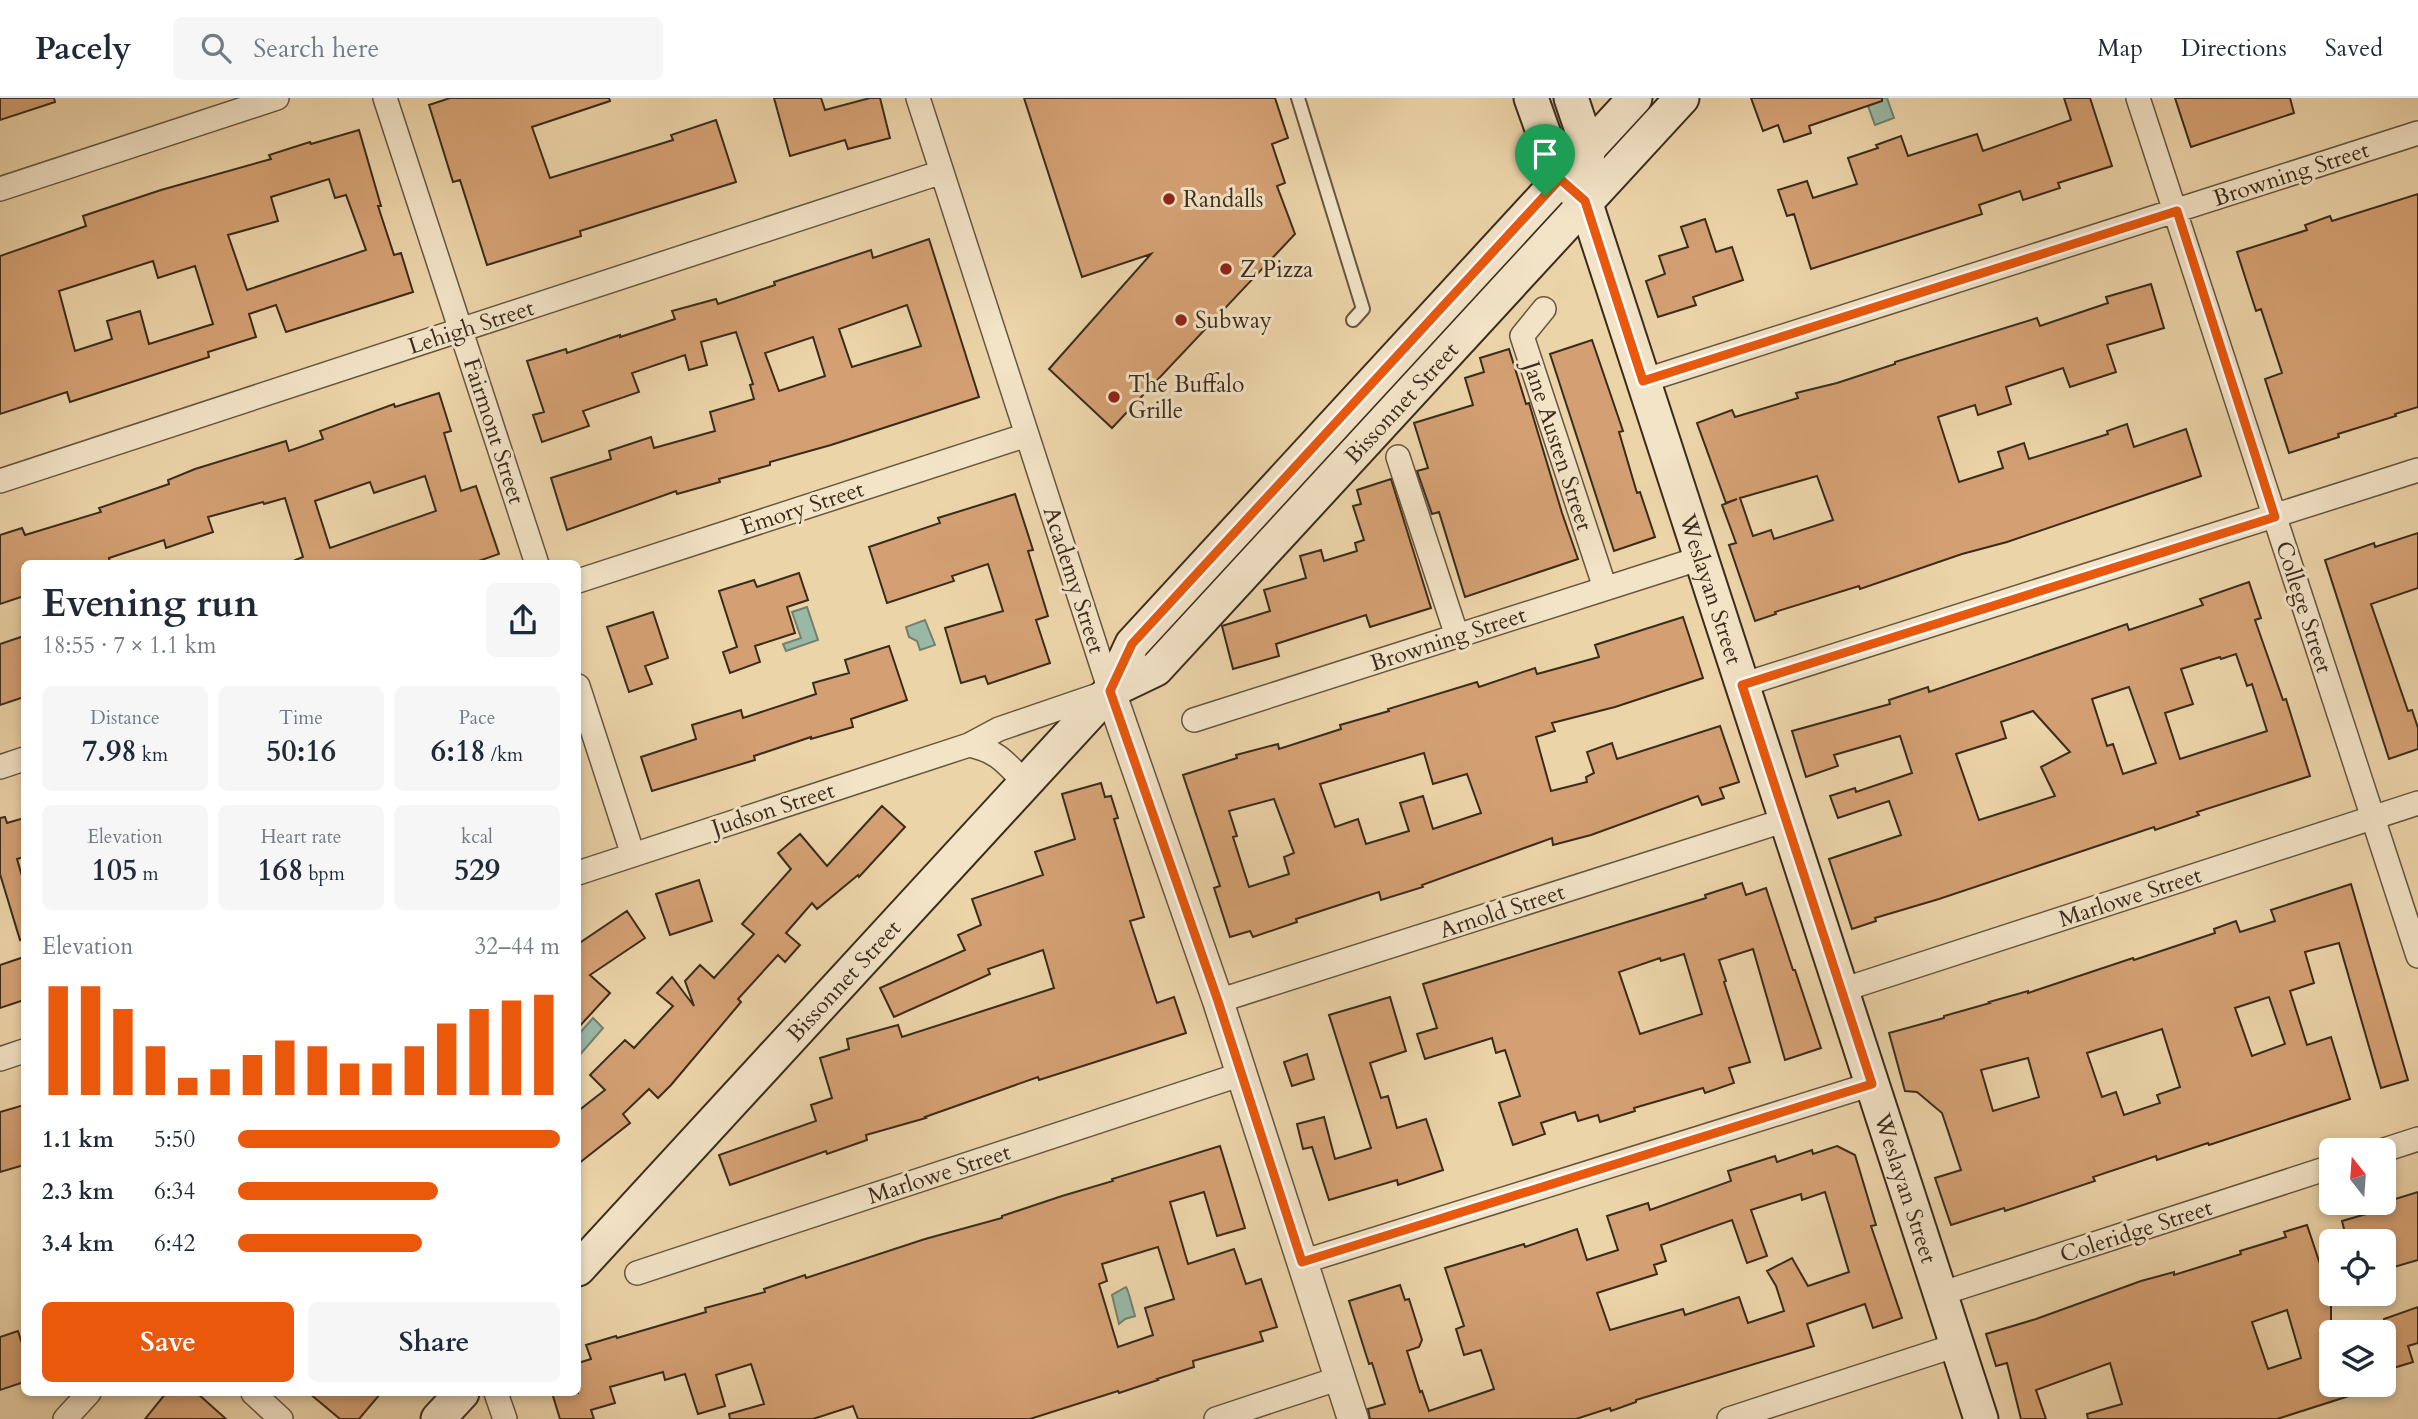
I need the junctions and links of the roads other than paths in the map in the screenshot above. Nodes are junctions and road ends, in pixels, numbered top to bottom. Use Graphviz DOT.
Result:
graph roads {
  1 [pos="277,98"];
  2 [pos="385,98"];
  3 [pos="918,98"];
  4 [pos="1298,98"];
  5 [pos="1531,98"];
  6 [pos="1571,98"];
  7 [pos="1635,98"];
  8 [pos="1682,98"];
  9 [pos="2138,98"];
  10 [pos="2418,133"];
  11 [pos="1588,148"];
  12 [pos="942,172"];
  13 [pos="1560,179"];
  14 [pos="0,189"];
  15 [pos="1585,201"];
  16 [pos="2177,211"];
  17 [pos="1544,309"];
  18 [pos="1353,320"];
  19 [pos="461,331"];
  20 [pos="1643,381"];
  21 [pos="1027,435"];
  22 [pos="1398,457"];
  23 [pos="2418,470"];
  24 [pos="0,481"];
  25 [pos="2275,517"];
  26 [pos="1701,558"];
  27 [pos="536,560"];
  28 [pos="581,580"];
  29 [pos="1605,589"];
  30 [pos="1457,636"];
  31 [pos="1742,685"];
  32 [pos="1110,691"];
  33 [pos="581,695"];
  34 [pos="1195,720"];
  35 [pos="969,745"];
  36 [pos="21,761"];
  37 [pos="0,767"];
  38 [pos="1026,784"];
  39 [pos="2418,803"];
  40 [pos="2373,818"];
  41 [pos="1786,820"];
  42 [pos="633,855"];
  43 [pos="581,872"];
  44 [pos="2418,956"];
  45 [pos="1842,990"];
  46 [pos="1218,1001"];
  47 [pos="21,1052"];
  48 [pos="0,1059"];
  49 [pos="1242,1074"];
  50 [pos="1872,1084"];
  51 [pos="2418,1139"];
  52 [pos="2396,1146"];
  53 [pos="2319,1171"];
  54 [pos="1302,1262"];
  55 [pos="581,1266"];
  56 [pos="636,1273"];
  57 [pos="1940,1294"];
  58 [pos="1957,1345"];
  59 [pos="1340,1378"];
  60 [pos="86,1396"];
  61 [pos="256,1396"];
  62 [pos="459,1396"];
  63 [pos="497,1396"];
  64 [pos="65,1419"];
  65 [pos="281,1419"];
  66 [pos="438,1419"];
  67 [pos="505,1419"];
  68 [pos="1216,1419"];
  69 [pos="1353,1419"];
  70 [pos="1729,1419"];
  71 [pos="1981,1419"];
  1 -- 14 [label="street"];
  2 -- 19 [label="street, Fairmont Street"];
  3 -- 12 [label="street, Academy Street"];
  4 -- 18 [label="lane"];
  5 -- 13 [label="main road"];
  6 -- 11 [label="main road, Weslayan Street"];
  7 -- 11 [label="main road, Bissonnet Street"];
  8 -- 15 [label="main road, Bissonnet Street"];
  9 -- 16 [label="street, College Street"];
  10 -- 16 [label="street, Browning Street"];
  11 -- 13 [label="main road, Bissonnet Street"];
  11 -- 15 [label="main road, Weslayan Street"];
  12 -- 19 [label="street, Lehigh Street"];
  12 -- 21 [label="street, Academy Street"];
  13 -- 15 [label="main road"];
  13 -- 32 [label="main road, Bissonnet Street"];
  15 -- 20 [label="main road, Weslayan Street"];
  15 -- 32 [label="main road, Bissonnet Street"];
  16 -- 20 [label="street, Browning Street"];
  16 -- 25 [label="street, College Street"];
  17 -- 29 [label="street, Jane Austen Street"];
  19 -- 24 [label="street, Lehigh Street"];
  19 -- 27 [label="street, Fairmont Street"];
  20 -- 26 [label="main road, Weslayan Street"];
  21 -- 28 [label="street, Emory Street"];
  21 -- 32 [label="street, Academy Street"];
  22 -- 30 [label="street"];
  23 -- 25 [label="street"];
  25 -- 31 [label="street"];
  25 -- 40 [label="street, College Street"];
  26 -- 29 [label="street, Browning Street"];
  26 -- 31 [label="main road, Weslayan Street"];
  29 -- 30 [label="street, Browning Street"];
  30 -- 34 [label="street, Browning Street"];
  31 -- 41 [label="main road, Weslayan Street"];
  32 -- 35 [label="street, Judson Street"];
  32 -- 38 [label="main road, Bissonnet Street"];
  32 -- 46 [label="street, Academy Street"];
  33 -- 42 [label="street"];
  35 -- 38 [label="street"];
  35 -- 42 [label="street, Judson Street"];
  36 -- 37 [label="street"];
  38 -- 55 [label="main road, Bissonnet Street"];
  39 -- 40 [label="street, Marlowe Street"];
  40 -- 44 [label="street, College Street"];
  40 -- 45 [label="street, Marlowe Street"];
  41 -- 45 [label="main road, Weslayan Street"];
  41 -- 46 [label="street, Arnold Street"];
  42 -- 43 [label="street, Judson Street"];
  45 -- 50 [label="main road, Weslayan Street"];
  46 -- 49 [label="street, Academy Street"];
  47 -- 48 [label="street"];
  49 -- 54 [label="street, Academy Street"];
  49 -- 56 [label="street, Marlowe Street"];
  50 -- 54 [label="street"];
  50 -- 57 [label="main road, Weslayan Street"];
  51 -- 52 [label="street"];
  53 -- 57 [label="street, Coleridge Street"];
  54 -- 59 [label="street, Academy Street"];
  57 -- 58 [label="main road, Weslayan Street"];
  58 -- 70 [label="street"];
  58 -- 71 [label="main road, Weslayan Street"];
  59 -- 68 [label="street"];
  59 -- 69 [label="street, Academy Street"];
  60 -- 64 [label="street"];
  61 -- 65 [label="street"];
  62 -- 66 [label="main road"];
  63 -- 67 [label="street"];
}
